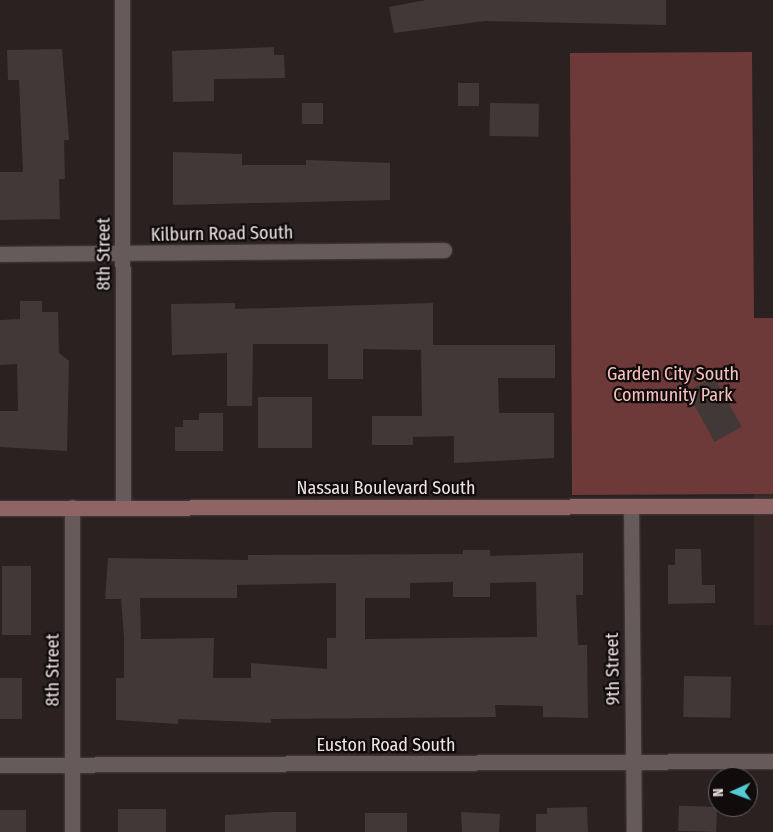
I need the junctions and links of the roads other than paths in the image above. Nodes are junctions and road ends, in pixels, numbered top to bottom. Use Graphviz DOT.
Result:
graph roads {
  1 [pos="122,0"];
  2 [pos="444,250"];
  3 [pos="0,254"];
  4 [pos="122,254"];
  5 [pos="773,506"];
  6 [pos="72,507"];
  7 [pos="630,507"];
  8 [pos="0,508"];
  9 [pos="123,508"];
  10 [pos="633,762"];
  11 [pos="773,762"];
  12 [pos="72,765"];
  13 [pos="0,766"];
  14 [pos="72,832"];
  15 [pos="634,832"];
  1 -- 4 [label="street, 8th Street"];
  2 -- 4 [label="street, Kilburn Road South"];
  3 -- 4 [label="street, Kilburn Road South"];
  4 -- 9 [label="street, 8th Street"];
  5 -- 7 [label="main road, Nassau Boulevard South"];
  6 -- 8 [label="main road, Nassau Boulevard South"];
  6 -- 9 [label="main road, Nassau Boulevard South"];
  6 -- 12 [label="street, 8th Street"];
  7 -- 9 [label="main road, Nassau Boulevard South"];
  7 -- 10 [label="street, 9th Street"];
  10 -- 11 [label="street, Euston Road South"];
  10 -- 12 [label="street, Euston Road South"];
  10 -- 15 [label="street, 9th Street"];
  12 -- 13 [label="street, Euston Road South"];
  12 -- 14 [label="street, 8th Street"];
}
